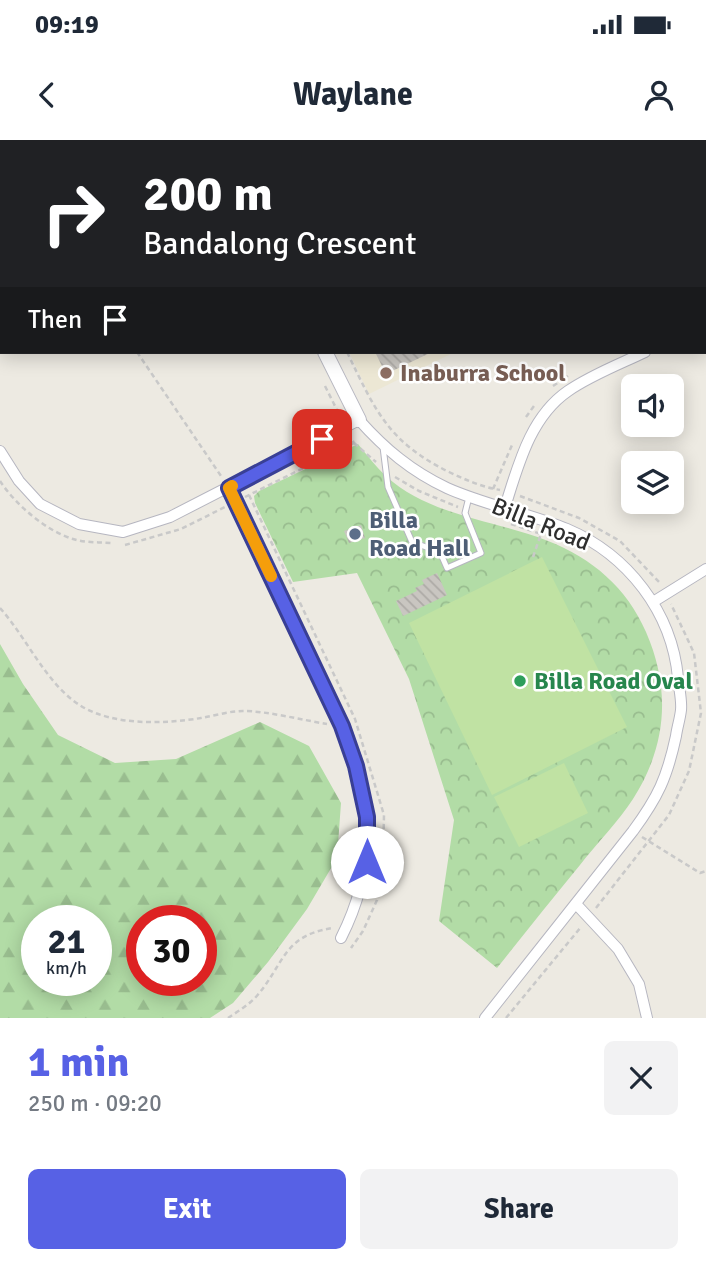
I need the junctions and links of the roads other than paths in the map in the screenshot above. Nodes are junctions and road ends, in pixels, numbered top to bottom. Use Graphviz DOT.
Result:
graph roads {
  1 [pos="326,354"];
  2 [pos="641,354"];
  3 [pos="359,420"];
  4 [pos="383,447"];
  5 [pos="0,451"];
  6 [pos="229,488"];
  7 [pos="469,496"];
  8 [pos="505,507"];
  9 [pos="706,569"];
  10 [pos="653,602"];
  11 [pos="576,904"];
  12 [pos="341,938"];
  13 [pos="485,1018"];
  14 [pos="646,1018"];
  1 -- 3 [label="street, Billa Road"];
  2 -- 8 [label="street"];
  3 -- 4 [label="street, Billa Road"];
  3 -- 6 [label="street"];
  4 -- 7 [label="street, Billa Road"];
  4 -- 7 [label="lane"];
  5 -- 6 [label="street"];
  6 -- 12 [label="street"];
  7 -- 8 [label="street, Billa Road"];
  8 -- 10 [label="street, Billa Road"];
  9 -- 10 [label="street"];
  10 -- 11 [label="street, Billa Road"];
  11 -- 13 [label="street, Billa Road"];
  11 -- 14 [label="street"];
}
